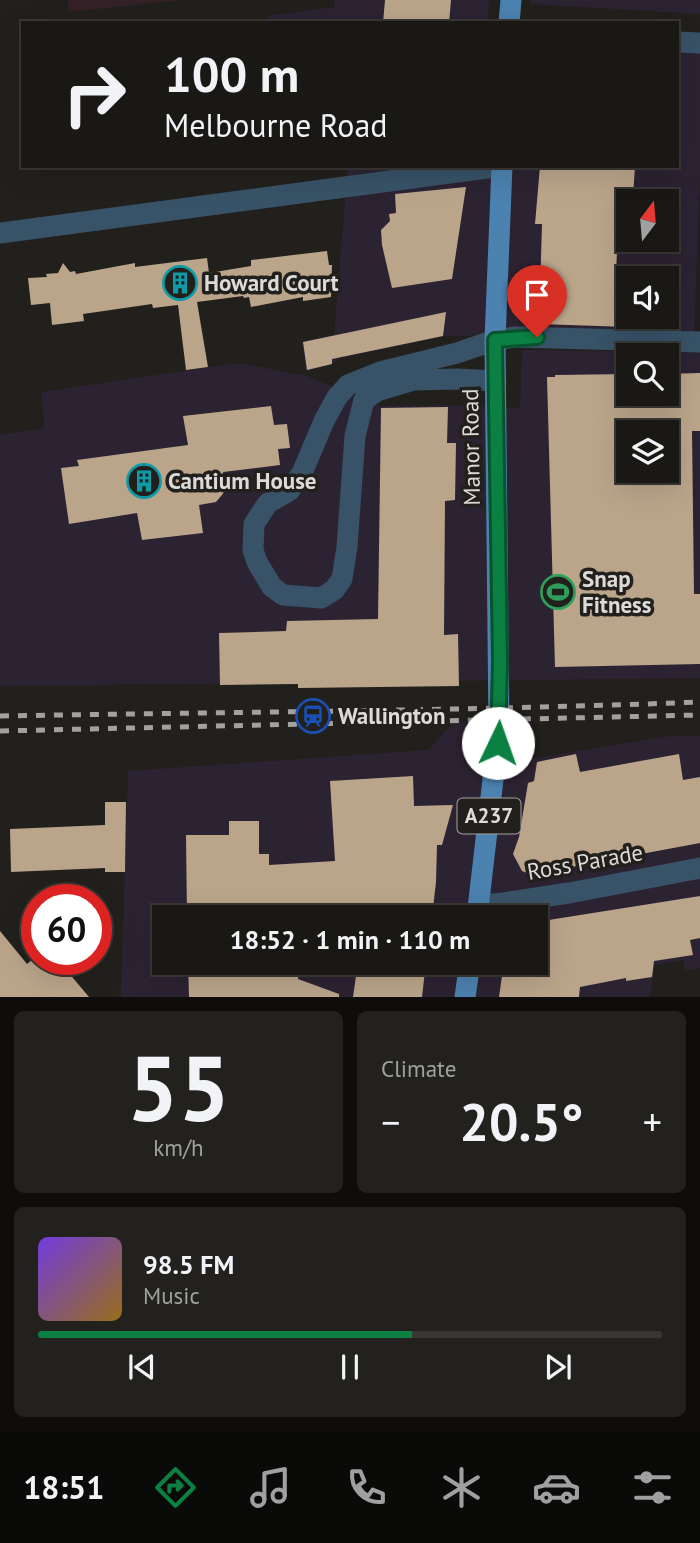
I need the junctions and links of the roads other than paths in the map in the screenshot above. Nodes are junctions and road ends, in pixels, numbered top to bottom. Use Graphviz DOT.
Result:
graph roads {
  1 [pos="511,0"];
  2 [pos="509,21"];
  3 [pos="679,43"];
  4 [pos="700,43"];
  5 [pos="487,168"];
  6 [pos="502,168"];
  7 [pos="0,233"];
  8 [pos="495,340"];
  9 [pos="700,342"];
  10 [pos="496,381"];
  11 [pos="700,868"];
  12 [pos="479,905"];
  13 [pos="493,905"];
  14 [pos="468,975"];
  15 [pos="465,997"];
  1 -- 2 [label="main road"];
  3 -- 4 [label="street"];
  5 -- 7 [label="street"];
  6 -- 8 [label="main road, Manor Road / A237"];
  8 -- 9 [label="street"];
  8 -- 10 [label="main road, Manor Road / A237"];
  8 -- 10 [label="street"];
  10 -- 12 [label="main road, Manor Road / A237"];
  11 -- 13 [label="street, Ross Parade"];
  14 -- 15 [label="main road"];
}
